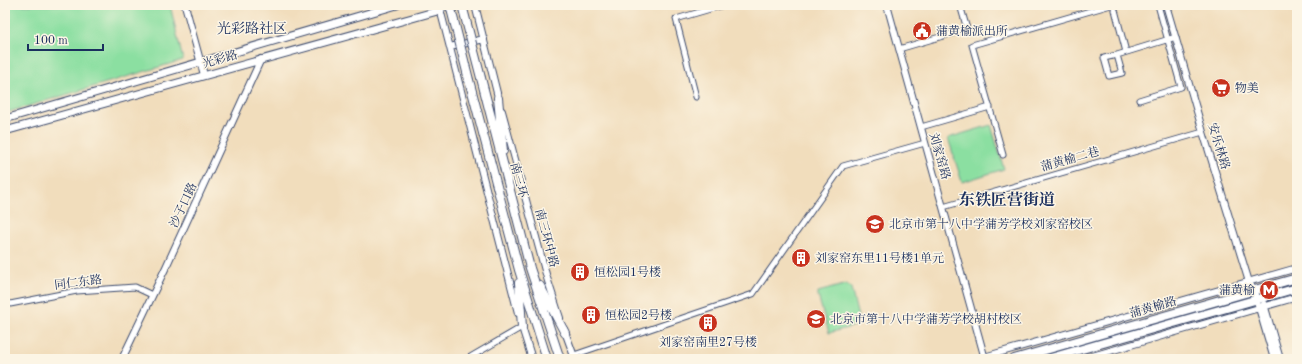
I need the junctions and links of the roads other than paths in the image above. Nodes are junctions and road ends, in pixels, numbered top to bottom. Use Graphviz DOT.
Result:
graph roads {
  1 [pos="185,5"];
  2 [pos="397,5"];
  3 [pos="450,5"];
  4 [pos="462,5"];
  5 [pos="475,5"];
  6 [pos="724,5"];
  7 [pos="887,5"];
  8 [pos="960,5"];
  9 [pos="1111,5"];
  10 [pos="1158,5"];
  11 [pos="1166,5"];
  12 [pos="440,7"];
  13 [pos="1116,10"];
  14 [pos="1176,37"];
  15 [pos="484,39"];
  16 [pos="1168,40"];
  17 [pos="450,47"];
  18 [pos="899,49"];
  19 [pos="1126,52"];
  20 [pos="1117,54"];
  21 [pos="262,59"];
  22 [pos="200,62"];
  23 [pos="204,75"];
  24 [pos="696,97"];
  25 [pos="498,98"];
  26 [pos="1139,100"];
  27 [pos="990,107"];
  28 [pos="5,119"];
  29 [pos="921,127"];
  30 [pos="5,131"];
  31 [pos="1203,132"];
  32 [pos="925,143"];
  33 [pos="1003,155"];
  34 [pos="505,176"];
  35 [pos="943,207"];
  36 [pos="530,268"];
  37 [pos="1297,268"];
  38 [pos="519,270"];
  39 [pos="1297,278"];
  40 [pos="1249,282"];
  41 [pos="1297,288"];
  42 [pos="1254,291"];
  43 [pos="152,295"];
  44 [pos="1297,297"];
  45 [pos="1259,299"];
  46 [pos="5,305"];
  47 [pos="1262,308"];
  48 [pos="522,327"];
  49 [pos="565,333"];
  50 [pos="546,356"];
  51 [pos="575,357"];
  52 [pos="985,358"];
  53 [pos="122,359"];
  54 [pos="467,359"];
  55 [pos="532,359"];
  56 [pos="560,359"];
  57 [pos="977,359"];
  58 [pos="1014,359"];
  59 [pos="1048,359"];
  60 [pos="1082,359"];
  61 [pos="1274,359"];
  62 [pos="1280,359"];
  1 -- 22 [label="street"];
  2 -- 22 [label="main road, 光彩路"];
  3 -- 12 [label="street"];
  3 -- 38 [label="main road, 南三环, bridge"];
  4 -- 34 [label="main road, 南三环, bridge"];
  5 -- 15 [label="street, 南三环中路"];
  6 -- 24 [label="street"];
  7 -- 18 [label="street, 刘家窑路"];
  8 -- 18 [label="street"];
  9 -- 27 [label="street"];
  10 -- 16 [label="street"];
  11 -- 14 [label="street, 安乐林路"];
  12 -- 17 [label="street"];
  12 -- 21 [label="main road, 光彩路"];
  13 -- 19 [label="street"];
  14 -- 16 [label="street"];
  14 -- 31 [label="street, 安乐林路"];
  15 -- 17 [label="street"];
  15 -- 25 [label="street, 南三环中路"];
  16 -- 19 [label="street"];
  16 -- 26 [label="street"];
  17 -- 48 [label="street"];
  18 -- 29 [label="street, 刘家窑路"];
  19 -- 20 [label="street"];
  20 -- 20 [label="street"];
  21 -- 23 [label="main road, 光彩路"];
  21 -- 43 [label="street, 沙子口路"];
  22 -- 23 [label="street"];
  22 -- 28 [label="main road, 光彩路"];
  23 -- 30 [label="main road, 光彩路"];
  25 -- 34 [label="main road"];
  25 -- 49 [label="street, 南三环中路"];
  27 -- 29 [label="street"];
  27 -- 33 [label="street"];
  29 -- 32 [label="street, 刘家窑路"];
  31 -- 35 [label="street, 蒲黄榆二巷"];
  31 -- 40 [label="street, 安乐林路"];
  32 -- 35 [label="street, 刘家窑路"];
  32 -- 51 [label="street"];
  34 -- 36 [label="main road, 南三环"];
  35 -- 52 [label="street, 刘家窑路"];
  36 -- 49 [label="main road"];
  36 -- 56 [label="main road, 南三环"];
  37 -- 40 [label="street"];
  38 -- 48 [label="main road"];
  38 -- 50 [label="main road, 南三环"];
  39 -- 42 [label="main road, 蒲黄榆路"];
  40 -- 42 [label="street, 安乐林路"];
  40 -- 52 [label="street"];
  41 -- 45 [label="main road, 蒲黄榆路"];
  42 -- 45 [label="street, 安乐林路"];
  42 -- 58 [label="main road, 蒲黄榆路"];
  43 -- 46 [label="street, 同仁东路"];
  43 -- 53 [label="street, 沙子口路"];
  44 -- 47 [label="street"];
  45 -- 47 [label="street, 安乐林路"];
  45 -- 59 [label="main road, 蒲黄榆路"];
  47 -- 60 [label="street"];
  47 -- 61 [label="street"];
  47 -- 62 [label="street"];
  48 -- 54 [label="street"];
  48 -- 55 [label="street"];
  49 -- 51 [label="street, 南三环中路"];
  52 -- 57 [label="street"];
}
